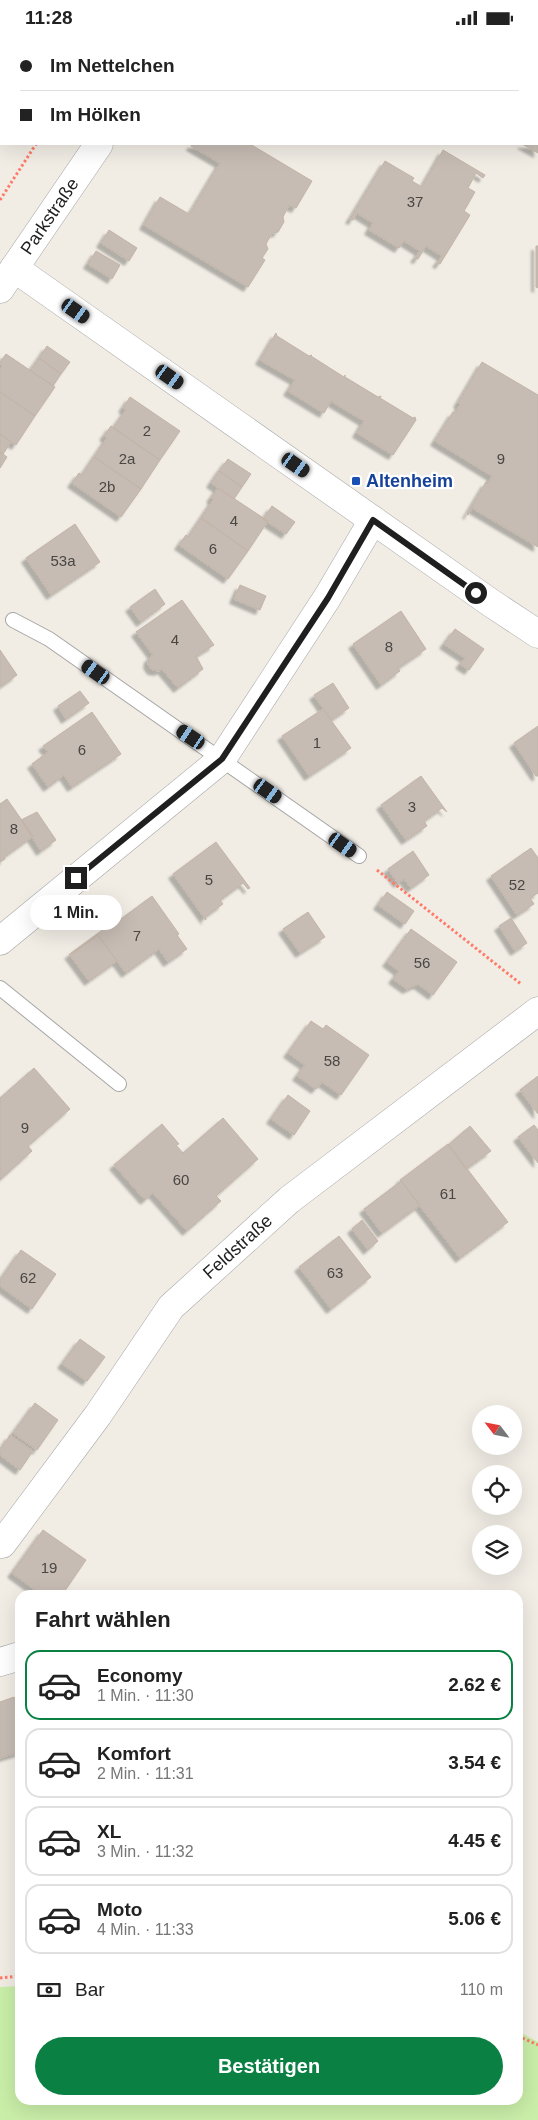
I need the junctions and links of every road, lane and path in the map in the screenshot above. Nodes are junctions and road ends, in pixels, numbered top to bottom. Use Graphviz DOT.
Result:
graph roads {
  1 [pos="35,145"];
  2 [pos="98,145"];
  3 [pos="0,201"];
  4 [pos="7,278"];
  5 [pos="373,520"];
  6 [pos="13,620"];
  7 [pos="538,633"];
  8 [pos="222,759"];
  9 [pos="358,856"];
  10 [pos="1,938"];
  11 [pos="522,985"];
  12 [pos="0,988"];
  13 [pos="538,1011"];
  14 [pos="119,1085"];
  15 [pos="2,1544"];
  16 [pos="15,1658"];
  17 [pos="0,1662"];
  18 [pos="15,1976"];
  19 [pos="0,1978"];
  20 [pos="523,2038"];
  21 [pos="538,2045"];
  1 -- 3 [label="path"];
  2 -- 4 [label="street, Parkstraße"];
  4 -- 5 [label="street"];
  5 -- 7 [label="street"];
  5 -- 8 [label="street"];
  6 -- 8 [label="lane"];
  8 -- 9 [label="lane"];
  8 -- 10 [label="street"];
  9 -- 11 [label="path"];
  12 -- 14 [label="lane"];
  13 -- 15 [label="street, Feldstraße"];
  16 -- 17 [label="street"];
  18 -- 19 [label="path"];
  20 -- 21 [label="path"];
}
